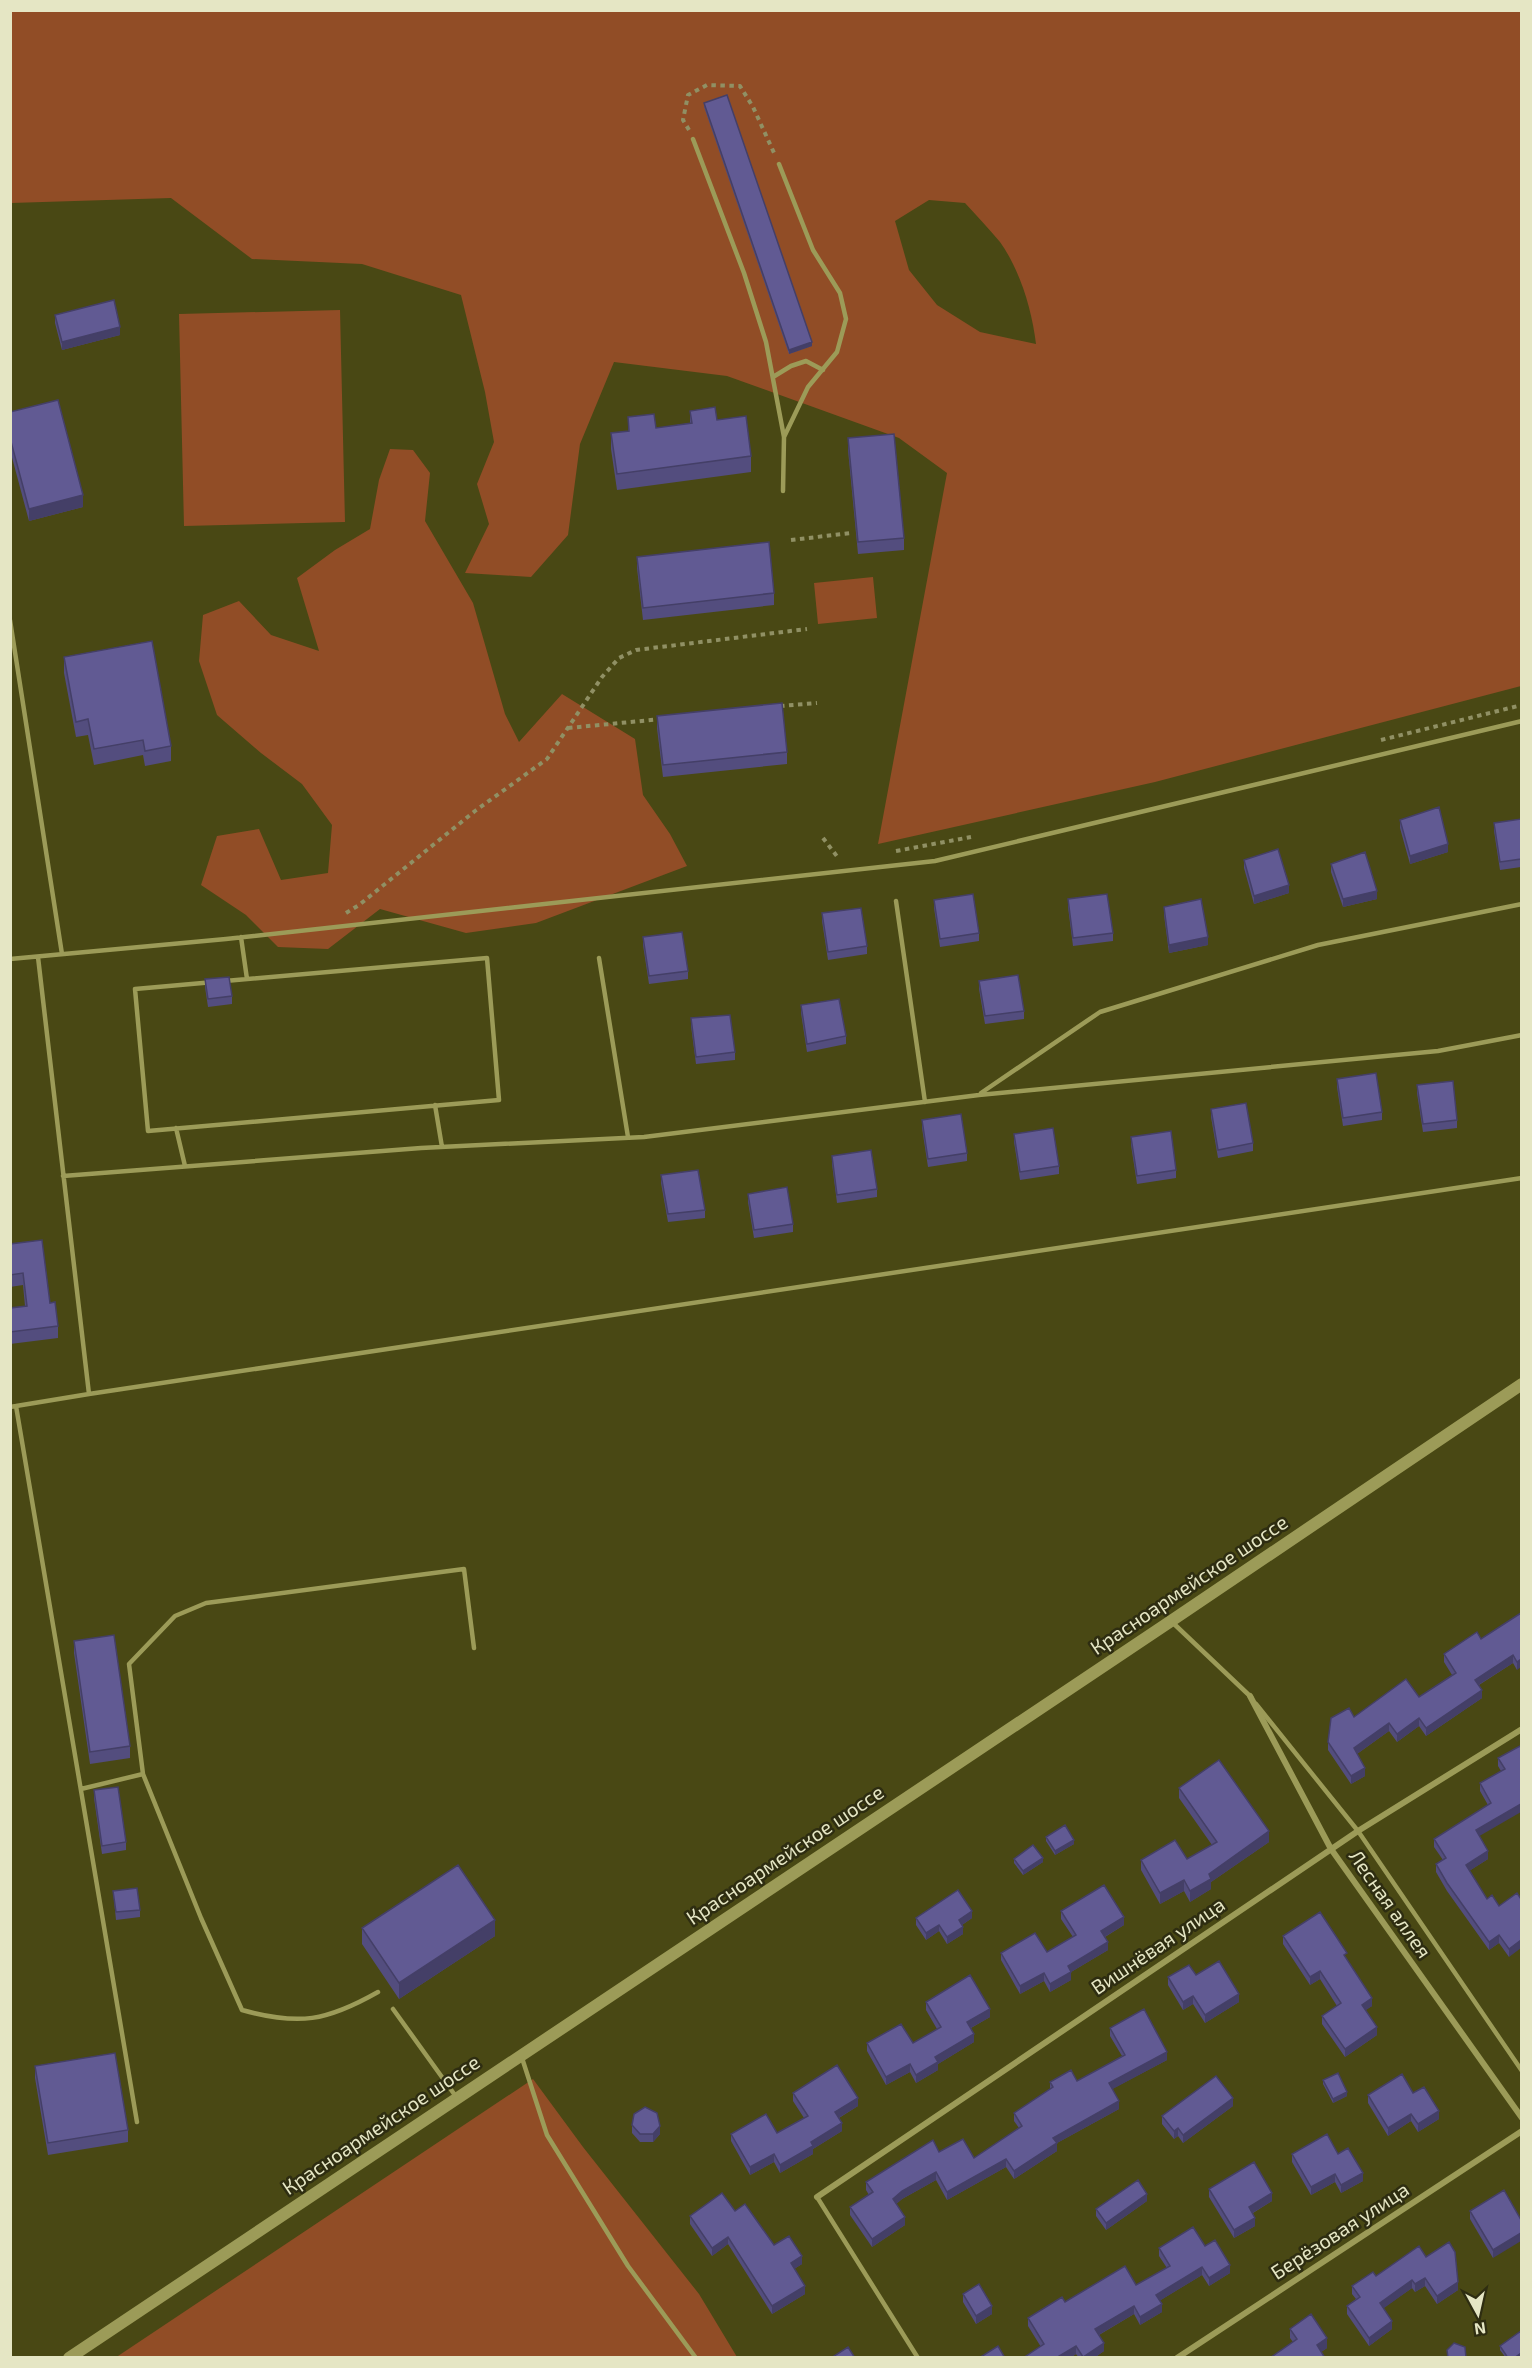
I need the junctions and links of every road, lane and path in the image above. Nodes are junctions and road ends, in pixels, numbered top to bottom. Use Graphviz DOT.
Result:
graph roads {
  1 [pos="693,139"];
  2 [pos="779,164"];
  3 [pos="823,369"];
  4 [pos="773,377"];
  5 [pos="784,436"];
  6 [pos="783,490"];
  7 [pos="851,533"];
  8 [pos="791,540"];
  9 [pos="10,620"];
  10 [pos="807,629"];
  11 [pos="817,703"];
  12 [pos="1521,705"];
  13 [pos="769,708"];
  14 [pos="662,718"];
  15 [pos="1521,721"];
  16 [pos="567,728"];
  17 [pos="1373,741"];
  18 [pos="977,836"];
  19 [pos="823,838"];
  20 [pos="886,853"];
  21 [pos="840,861"];
  22 [pos="896,901"];
  23 [pos="1521,904"];
  24 [pos="318,929"];
  25 [pos="241,937"];
  26 [pos="62,954"];
  27 [pos="38,957"];
  28 [pos="599,958"];
  29 [pos="10,959"];
  30 [pos="247,979"];
  31 [pos="1521,1035"];
  32 [pos="979,1095"];
  33 [pos="925,1102"];
  34 [pos="435,1105"];
  35 [pos="176,1128"];
  36 [pos="628,1137"];
  37 [pos="442,1147"];
  38 [pos="185,1166"];
  39 [pos="63,1176"];
  40 [pos="1521,1178"];
  41 [pos="1521,1384"];
  42 [pos="89,1394"];
  43 [pos="13,1407"];
  44 [pos="1171,1621"];
  45 [pos="474,1648"];
  46 [pos="1250,1696"];
  47 [pos="1521,1729"];
  48 [pos="143,1774"];
  49 [pos="81,1789"];
  50 [pos="1358,1831"];
  51 [pos="1331,1850"];
  52 [pos="378,1992"];
  53 [pos="393,2009"];
  54 [pos="521,2055"];
  55 [pos="1521,2071"];
  56 [pos="457,2098"];
  57 [pos="1521,2118"];
  58 [pos="137,2122"];
  59 [pos="1521,2131"];
  60 [pos="817,2197"];
  61 [pos="69,2358"];
  62 [pos="696,2358"];
  63 [pos="918,2358"];
  64 [pos="1177,2358"];
  1 -- 2 [label="path"];
  1 -- 4 [label="lane"];
  2 -- 3 [label="lane"];
  3 -- 4 [label="lane"];
  3 -- 5 [label="lane"];
  4 -- 5 [label="lane"];
  5 -- 6 [label="lane"];
  7 -- 8 [label="path"];
  9 -- 26 [label="lane"];
  10 -- 16 [label="path"];
  11 -- 13 [label="path"];
  12 -- 17 [label="path"];
  14 -- 16 [label="path"];
  15 -- 24 [label="lane"];
  16 -- 24 [label="path"];
  18 -- 20 [label="path"];
  19 -- 21 [label="path"];
  22 -- 33 [label="lane"];
  23 -- 32 [label="lane"];
  24 -- 25 [label="lane"];
  25 -- 26 [label="lane"];
  25 -- 30 [label="lane"];
  26 -- 27 [label="lane"];
  27 -- 29 [label="lane"];
  27 -- 39 [label="lane"];
  28 -- 36 [label="lane"];
  30 -- 34 [label="lane"];
  30 -- 35 [label="lane"];
  31 -- 32 [label="lane"];
  32 -- 33 [label="lane"];
  33 -- 36 [label="lane"];
  34 -- 35 [label="lane"];
  34 -- 37 [label="lane"];
  35 -- 38 [label="lane"];
  36 -- 37 [label="lane"];
  37 -- 38 [label="lane"];
  38 -- 39 [label="lane"];
  39 -- 42 [label="lane"];
  40 -- 42 [label="lane"];
  41 -- 44 [label="main road, Красноармейское шоссе"];
  42 -- 43 [label="lane"];
  43 -- 49 [label="lane"];
  44 -- 46 [label="lane"];
  44 -- 54 [label="main road, Красноармейское шоссе"];
  45 -- 48 [label="lane"];
  46 -- 50 [label="lane"];
  46 -- 51 [label="street, Лесная аллея"];
  47 -- 50 [label="street, Вишнёвая улица"];
  48 -- 49 [label="lane"];
  48 -- 52 [label="lane"];
  49 -- 58 [label="lane"];
  50 -- 51 [label="street, Вишнёвая улица"];
  50 -- 55 [label="lane"];
  51 -- 57 [label="street, Лесная аллея"];
  51 -- 60 [label="street, Вишнёвая улица"];
  53 -- 56 [label="lane"];
  54 -- 56 [label="main road, Красноармейское шоссе"];
  54 -- 62 [label="lane"];
  56 -- 61 [label="main road, Красноармейское шоссе"];
  59 -- 64 [label="street, Берёзовая улица"];
  60 -- 63 [label="lane"];
}
